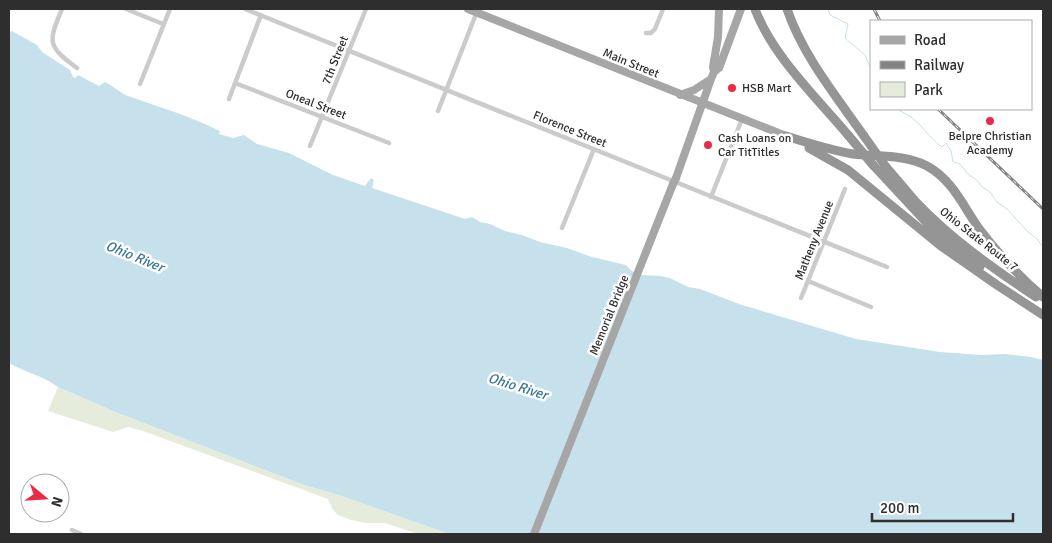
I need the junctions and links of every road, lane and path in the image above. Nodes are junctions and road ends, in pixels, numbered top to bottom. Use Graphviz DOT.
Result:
graph roads {
  1 [pos="62,9"];
  2 [pos="126,9"];
  3 [pos="170,9"];
  4 [pos="245,9"];
  5 [pos="366,9"];
  6 [pos="468,9"];
  7 [pos="663,9"];
  8 [pos="719,9"];
  9 [pos="742,9"];
  10 [pos="787,9"];
  11 [pos="477,10"];
  12 [pos="757,13"];
  13 [pos="261,15"];
  14 [pos="163,24"];
  15 [pos="646,33"];
  16 [pos="349,50"];
  17 [pos="77,68"];
  18 [pos="713,76"];
  19 [pos="235,83"];
  20 [pos="140,84"];
  21 [pos="446,89"];
  22 [pos="680,95"];
  23 [pos="229,99"];
  24 [pos="703,104"];
  25 [pos="438,111"];
  26 [pos="322,118"];
  27 [pos="742,119"];
  28 [pos="786,136"];
  29 [pos="389,143"];
  30 [pos="310,146"];
  31 [pos="594,149"];
  32 [pos="845,189"];
  33 [pos="711,197"];
  34 [pos="562,228"];
  35 [pos="824,243"];
  36 [pos="886,268"];
  37 [pos="808,281"];
  38 [pos="1043,297"];
  39 [pos="801,298"];
  40 [pos="1043,302"];
  41 [pos="871,307"];
  42 [pos="1043,310"];
  43 [pos="1043,315"];
  44 [pos="72,530"];
  45 [pos="81,534"];
  46 [pos="534,534"];
  1 -- 17 [label="street"];
  2 -- 14 [label="street"];
  3 -- 14 [label="street"];
  4 -- 13 [label="street, Florence Street"];
  5 -- 16 [label="street, 7th Street"];
  6 -- 11 [label="main road, Main Street"];
  7 -- 15 [label="street"];
  8 -- 18 [label="main road"];
  9 -- 18 [label="main road"];
  10 -- 40 [label="highway, Ohio State Route 7, bridge"];
  11 -- 21 [label="street"];
  11 -- 22 [label="main road, Main Street"];
  12 -- 42 [label="highway, bridge"];
  13 -- 16 [label="street, Florence Street"];
  13 -- 19 [label="street"];
  14 -- 20 [label="street"];
  16 -- 21 [label="street, Florence Street"];
  16 -- 26 [label="street, 7th Street"];
  18 -- 22 [label="main road"];
  18 -- 24 [label="main road, Memorial Bridge"];
  19 -- 23 [label="street"];
  19 -- 26 [label="street, Oneal Street"];
  21 -- 25 [label="street"];
  21 -- 31 [label="street, Florence Street"];
  22 -- 24 [label="main road, Main Street"];
  24 -- 27 [label="main road, Main Street"];
  24 -- 46 [label="main road, Memorial Bridge"];
  26 -- 29 [label="street, Oneal Street"];
  26 -- 30 [label="street, 7th Street"];
  27 -- 28 [label="main road, Main Street"];
  27 -- 33 [label="street"];
  28 -- 38 [label="highway"];
  28 -- 43 [label="highway"];
  31 -- 33 [label="street, Florence Street"];
  31 -- 34 [label="street"];
  32 -- 35 [label="street, Matheny Avenue"];
  33 -- 35 [label="street, Florence Street"];
  35 -- 36 [label="street, Florence Street"];
  35 -- 37 [label="street, Matheny Avenue"];
  37 -- 39 [label="street, Matheny Avenue"];
  37 -- 41 [label="street"];
  44 -- 45 [label="street"];
}
